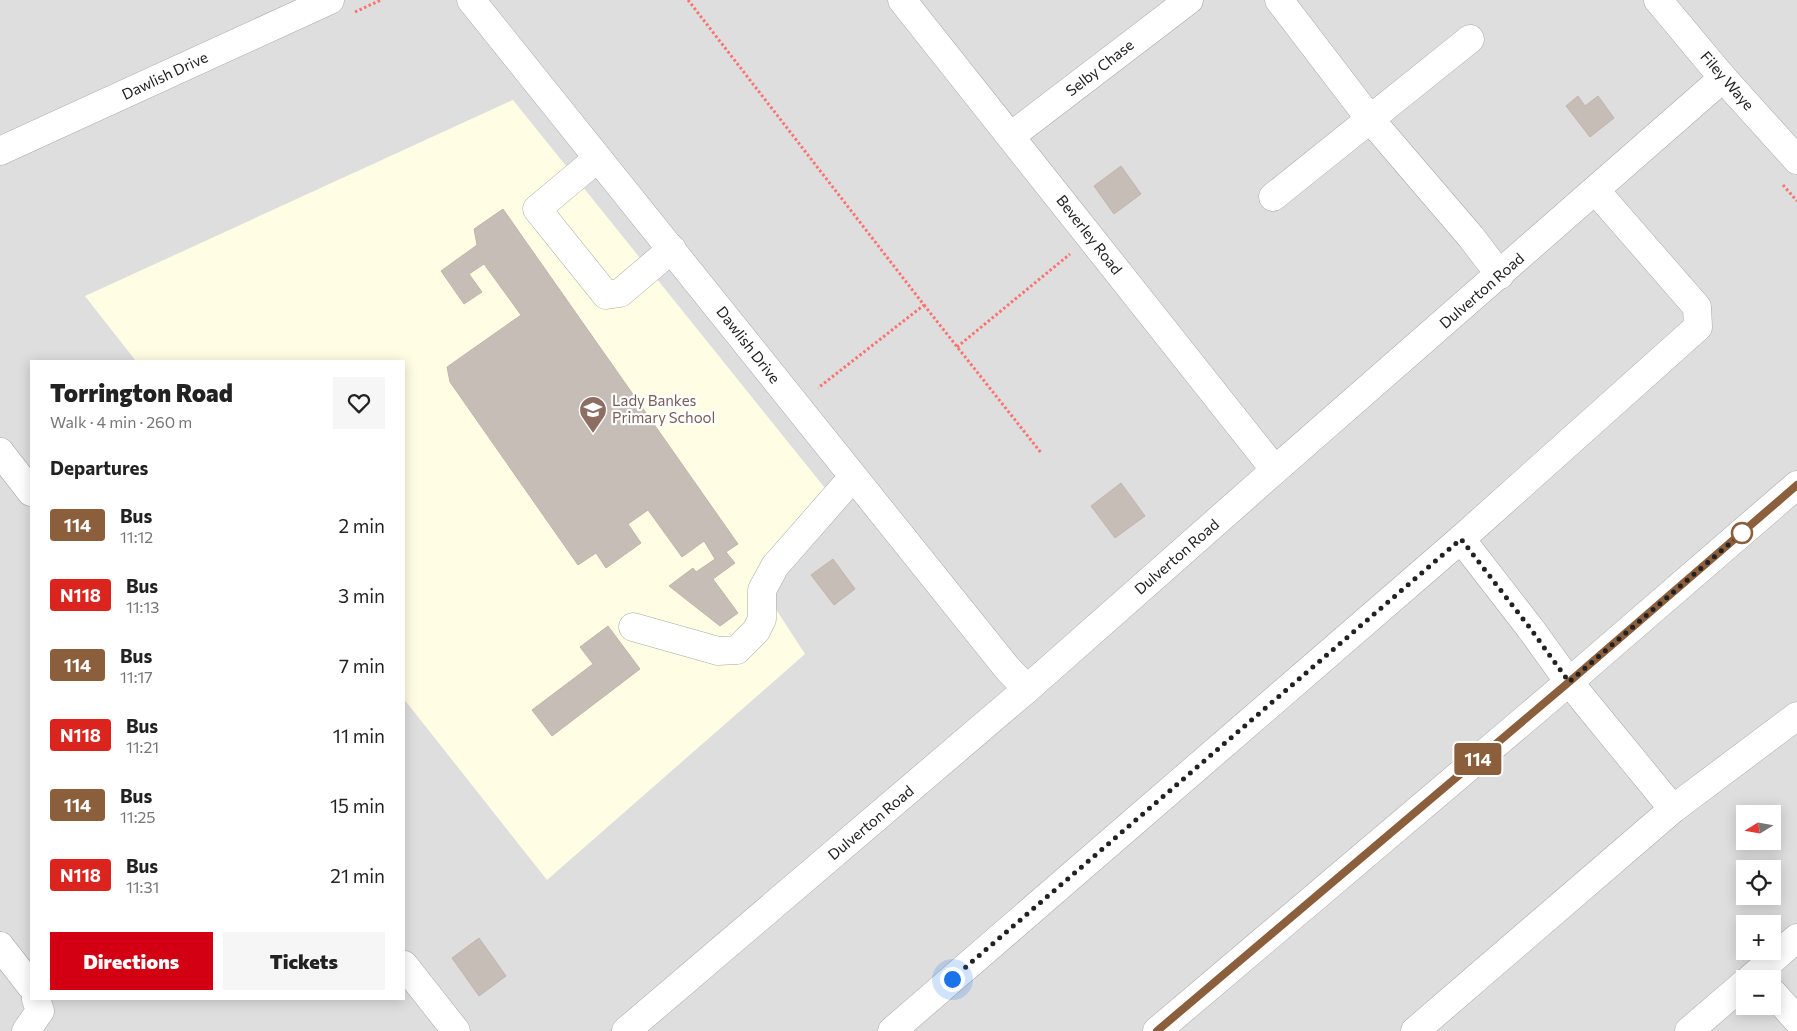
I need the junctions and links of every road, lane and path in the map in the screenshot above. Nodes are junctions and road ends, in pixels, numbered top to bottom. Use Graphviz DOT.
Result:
graph roads {
  1 [pos="330,0"];
  2 [pos="470,0"];
  3 [pos="688,0"];
  4 [pos="902,0"];
  5 [pos="1189,0"];
  6 [pos="1279,0"];
  7 [pos="1658,0"];
  8 [pos="1470,39"];
  9 [pos="1723,78"];
  10 [pos="1370,119"];
  11 [pos="1011,136"];
  12 [pos="1792,145"];
  13 [pos="0,151"];
  14 [pos="586,168"];
  15 [pos="1596,191"];
  16 [pos="1273,197"];
  17 [pos="672,249"];
  18 [pos="1070,254"];
  19 [pos="1500,275"];
  20 [pos="924,305"];
  21 [pos="957,347"];
  22 [pos="811,393"];
  23 [pos="0,452"];
  24 [pos="1042,454"];
  25 [pos="1275,470"];
  26 [pos="853,478"];
  27 [pos="1797,485"];
  28 [pos="30,491"];
  29 [pos="1461,539"];
  30 [pos="633,627"];
  31 [pos="1569,682"];
  32 [pos="1028,689"];
  33 [pos="1797,716"];
  34 [pos="1673,809"];
  35 [pos="1797,938"];
  36 [pos="0,946"];
  37 [pos="405,966"];
  38 [pos="1767,970"];
  39 [pos="30,985"];
  40 [pos="1736,996"];
  41 [pos="36,1000"];
  42 [pos="1781,1004"];
  43 [pos="1797,1020"];
  44 [pos="638,1027"];
  45 [pos="26,1031"];
  46 [pos="456,1031"];
  47 [pos="892,1031"];
  48 [pos="1157,1031"];
  49 [pos="1415,1031"];
  50 [pos="1689,1031"];
  1 -- 13 [label="street, Dawlish Drive"];
  2 -- 17 [label="street, Dawlish Drive"];
  3 -- 20 [label="path"];
  4 -- 11 [label="street, Beverley Road"];
  5 -- 11 [label="street, Selby Chase"];
  6 -- 10 [label="street"];
  7 -- 9 [label="street, Filey Waye"];
  8 -- 10 [label="street"];
  9 -- 12 [label="street, Filey Waye"];
  9 -- 15 [label="street, Dulverton Road"];
  10 -- 16 [label="street"];
  10 -- 19 [label="street"];
  11 -- 25 [label="street, Beverley Road"];
  14 -- 17 [label="street"];
  15 -- 19 [label="street, Dulverton Road"];
  15 -- 29 [label="street"];
  17 -- 26 [label="street, Dawlish Drive"];
  18 -- 21 [label="path"];
  19 -- 25 [label="street, Dulverton Road"];
  20 -- 21 [label="path"];
  20 -- 22 [label="path"];
  21 -- 24 [label="path"];
  23 -- 28 [label="street"];
  25 -- 32 [label="street, Dulverton Road"];
  26 -- 30 [label="street"];
  26 -- 32 [label="street, Dawlish Drive"];
  27 -- 31 [label="street"];
  29 -- 31 [label="street"];
  29 -- 47 [label="street"];
  31 -- 34 [label="street"];
  31 -- 48 [label="street"];
  32 -- 44 [label="street, Dulverton Road"];
  33 -- 34 [label="street"];
  34 -- 49 [label="street"];
  35 -- 38 [label="street"];
  36 -- 39 [label="street"];
  37 -- 46 [label="street"];
  40 -- 50 [label="street"];
  41 -- 45 [label="street"];
  42 -- 43 [label="street"];
}
